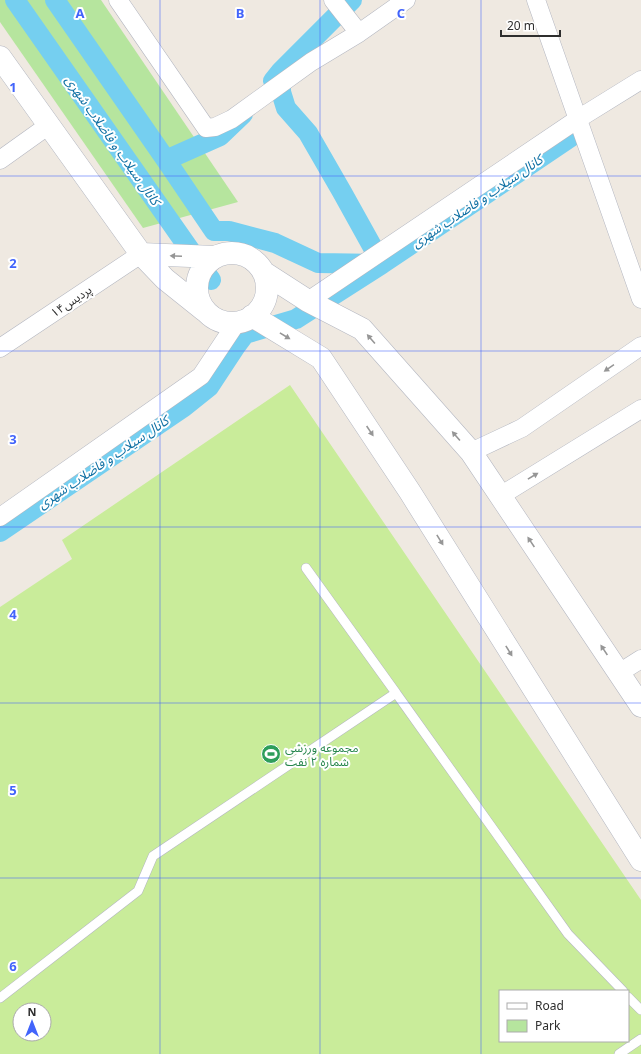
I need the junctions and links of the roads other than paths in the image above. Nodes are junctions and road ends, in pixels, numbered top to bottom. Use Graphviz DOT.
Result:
graph roads {
  1 [pos="118,0"];
  2 [pos="333,0"];
  3 [pos="406,0"];
  4 [pos="536,0"];
  5 [pos="359,32"];
  6 [pos="0,57"];
  7 [pos="641,80"];
  8 [pos="578,119"];
  9 [pos="49,125"];
  10 [pos="0,160"];
  11 [pos="141,254"];
  12 [pos="214,257"];
  13 [pos="263,272"];
  14 [pos="641,299"];
  15 [pos="308,301"];
  16 [pos="207,313"];
  17 [pos="244,319"];
  18 [pos="641,346"];
  19 [pos="0,348"];
  20 [pos="641,410"];
  21 [pos="471,452"];
  22 [pos="500,496"];
  23 [pos="0,517"];
  24 [pos="306,568"];
  25 [pos="641,659"];
  26 [pos="619,673"];
  27 [pos="396,693"];
  28 [pos="641,706"];
  29 [pos="641,860"];
  30 [pos="621,990"];
  31 [pos="0,998"];
  32 [pos="629,998"];
  33 [pos="641,1010"];
  34 [pos="641,1039"];
  35 [pos="619,1054"];
  1 -- 5 [label="street"];
  2 -- 5 [label="street"];
  3 -- 5 [label="street"];
  4 -- 8 [label="street"];
  6 -- 9 [label="street"];
  7 -- 8 [label="street"];
  8 -- 14 [label="street"];
  8 -- 15 [label="street"];
  9 -- 10 [label="street"];
  9 -- 11 [label="street"];
  12 -- 11 [label="street, one-way"];
  11 -- 16 [label="street"];
  11 -- 19 [label="street, پردیس۱۴"];
  12 -- 13 [label="street"];
  12 -- 16 [label="street"];
  13 -- 15 [label="street"];
  13 -- 17 [label="street"];
  21 -- 15 [label="street, one-way"];
  16 -- 17 [label="street"];
  17 -- 23 [label="street"];
  17 -- 29 [label="street, one-way"];
  18 -- 21 [label="street, one-way"];
  22 -- 20 [label="street, one-way"];
  21 -- 22 [label="street"];
  26 -- 22 [label="street, one-way"];
  24 -- 27 [label="lane"];
  25 -- 26 [label="street"];
  26 -- 28 [label="street"];
  27 -- 30 [label="lane"];
  27 -- 31 [label="lane"];
  32 -- 33 [label="lane"];
  34 -- 35 [label="lane"];
}
